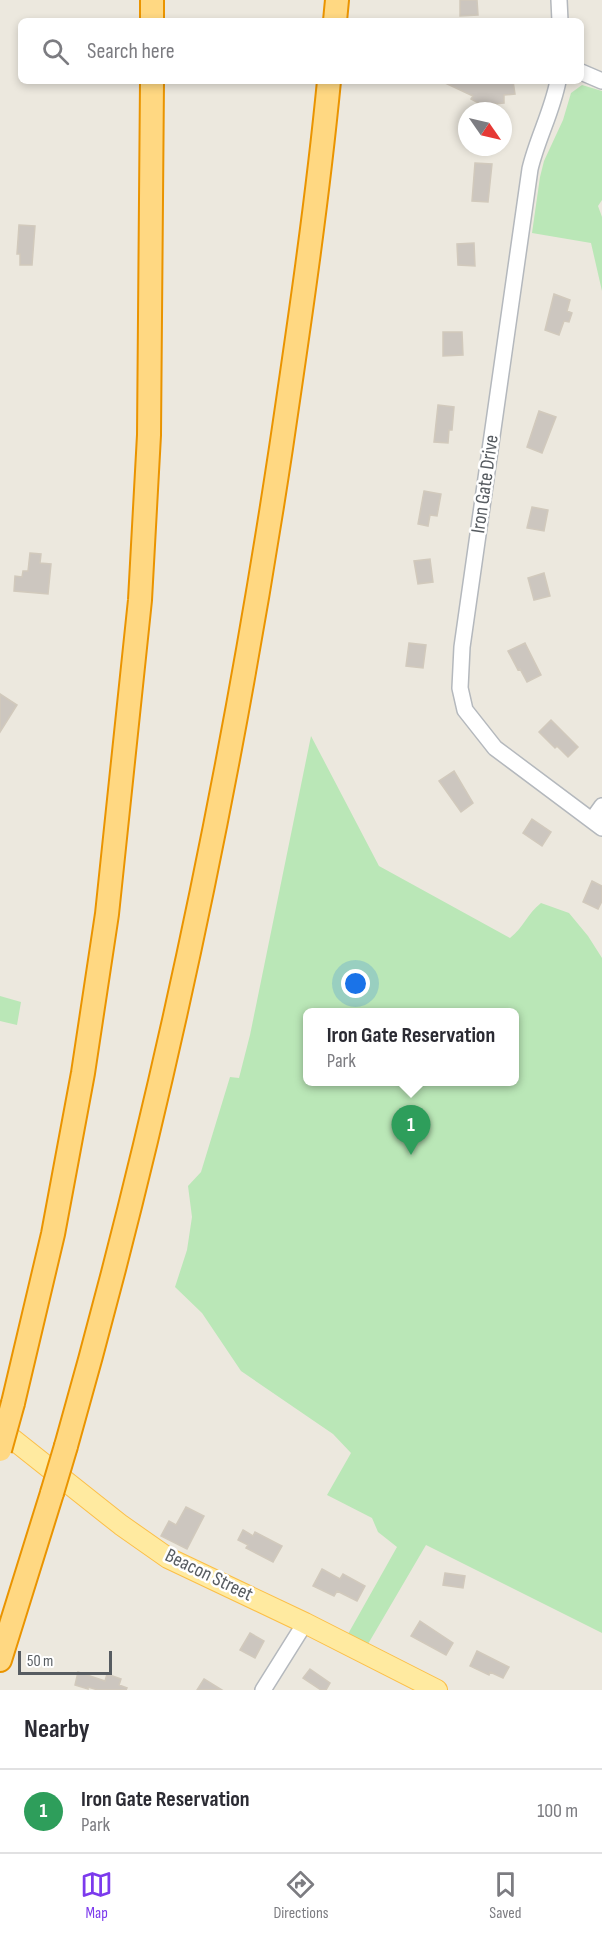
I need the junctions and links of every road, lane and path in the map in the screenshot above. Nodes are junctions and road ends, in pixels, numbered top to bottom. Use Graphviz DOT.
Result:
graph roads {
  1 [pos="152,0"];
  2 [pos="337,0"];
  3 [pos="559,0"];
  4 [pos="152,18"];
  5 [pos="335,18"];
  6 [pos="560,18"];
  7 [pos="584,73"];
  8 [pos="602,81"];
  9 [pos="152,84"];
  10 [pos="329,84"];
  11 [pos="557,84"];
  12 [pos="602,806"];
  13 [pos="597,824"];
  14 [pos="0,1429"];
  15 [pos="0,1450"];
  16 [pos="305,1623"];
  17 [pos="0,1660"];
  18 [pos="263,1690"];
  19 [pos="437,1690"];
  1 -- 4 [label="highway"];
  2 -- 5 [label="highway"];
  3 -- 6 [label="street"];
  7 -- 8 [label="street"];
  9 -- 15 [label="highway, bridge"];
  10 -- 17 [label="highway, bridge"];
  11 -- 13 [label="street, Iron Gate Drive"];
  12 -- 13 [label="street"];
  14 -- 16 [label="main road, Beacon Street"];
  16 -- 18 [label="street"];
  16 -- 19 [label="main road, Beacon Street"];
}
